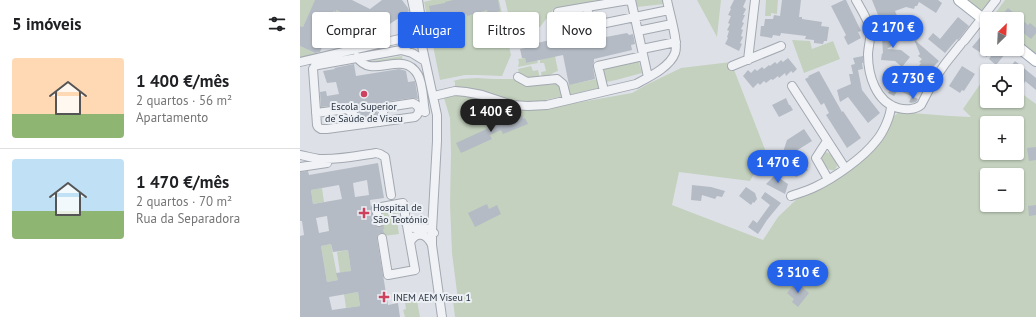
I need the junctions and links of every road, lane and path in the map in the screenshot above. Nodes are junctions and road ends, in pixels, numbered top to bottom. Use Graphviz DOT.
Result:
graph roads {
  1 [pos="630,0"];
  2 [pos="667,0"];
  3 [pos="755,0"];
  4 [pos="856,0"];
  5 [pos="959,0"];
  6 [pos="996,0"];
  7 [pos="417,1"];
  8 [pos="587,7"];
  9 [pos="669,10"];
  10 [pos="417,12"];
  11 [pos="558,12"];
  12 [pos="989,12"];
  13 [pos="980,16"];
  14 [pos="635,17"];
  15 [pos="672,24"];
  16 [pos="980,25"];
  17 [pos="638,31"];
  18 [pos="398,39"];
  19 [pos="676,42"];
  20 [pos="781,46"];
  21 [pos="404,48"];
  22 [pos="422,48"];
  23 [pos="401,50"];
  24 [pos="1024,52"];
  25 [pos="642,53"];
  26 [pos="357,57"];
  27 [pos="748,60"];
  28 [pos="425,61"];
  29 [pos="1036,61"];
  30 [pos="300,62"];
  31 [pos="732,66"];
  32 [pos="518,77"];
  33 [pos="648,77"];
  34 [pos="792,86"];
  35 [pos="604,92"];
  36 [pos="438,95"];
  37 [pos="567,100"];
  38 [pos="891,105"];
  39 [pos="436,110"];
  40 [pos="422,112"];
  41 [pos="316,113"];
  42 [pos="380,122"];
  43 [pos="364,124"];
  44 [pos="827,141"];
  45 [pos="300,155"];
  46 [pos="351,157"];
  47 [pos="300,167"];
  48 [pos="845,168"];
  49 [pos="828,179"];
  50 [pos="391,195"];
  51 [pos="791,196"];
  52 [pos="401,204"];
  53 [pos="384,207"];
  54 [pos="379,222"];
  55 [pos="406,223"];
  56 [pos="428,229"];
  57 [pos="382,238"];
  58 [pos="410,242"];
  59 [pos="435,248"];
  60 [pos="442,317"];
  61 [pos="447,317"];
  1 -- 8 [label="street"];
  1 -- 14 [label="street"];
  2 -- 9 [label="street"];
  3 -- 27 [label="street"];
  4 -- 38 [label="street"];
  5 -- 13 [label="main road"];
  6 -- 12 [label="street"];
  7 -- 10 [label="street"];
  7 -- 36 [label="street"];
  8 -- 11 [label="street"];
  8 -- 14 [label="street"];
  9 -- 14 [label="street"];
  9 -- 15 [label="street"];
  14 -- 17 [label="street"];
  15 -- 17 [label="street"];
  15 -- 19 [label="street"];
  16 -- 38 [label="street"];
  17 -- 25 [label="street"];
  18 -- 30 [label="street"];
  19 -- 25 [label="street"];
  19 -- 33 [label="street"];
  20 -- 27 [label="street"];
  21 -- 23 [label="street"];
  22 -- 28 [label="street"];
  23 -- 26 [label="street"];
  23 -- 28 [label="street"];
  24 -- 29 [label="main road"];
  25 -- 33 [label="street"];
  25 -- 35 [label="street"];
  26 -- 40 [label="street"];
  26 -- 41 [label="street"];
  27 -- 31 [label="street"];
  28 -- 39 [label="street"];
  32 -- 37 [label="street"];
  33 -- 35 [label="street"];
  34 -- 44 [label="street"];
  35 -- 37 [label="street"];
  36 -- 37 [label="street"];
  36 -- 59 [label="street"];
  38 -- 48 [label="street"];
  39 -- 40 [label="street"];
  39 -- 56 [label="street"];
  40 -- 42 [label="street"];
  40 -- 42 [label="street"];
  41 -- 43 [label="street"];
  41 -- 43 [label="street"];
  42 -- 43 [label="street"];
  44 -- 48 [label="street"];
  44 -- 49 [label="street"];
  45 -- 46 [label="street"];
  45 -- 47 [label="street"];
  46 -- 47 [label="street"];
  46 -- 50 [label="street"];
  48 -- 49 [label="street"];
  49 -- 51 [label="street"];
  50 -- 52 [label="street"];
  50 -- 53 [label="street"];
  52 -- 53 [label="street"];
  52 -- 55 [label="street"];
  53 -- 54 [label="street"];
  55 -- 56 [label="street"];
  55 -- 58 [label="street"];
  56 -- 59 [label="street"];
  57 -- 58 [label="street"];
  58 -- 59 [label="street"];
  59 -- 60 [label="street"];
  59 -- 61 [label="street"];
}
